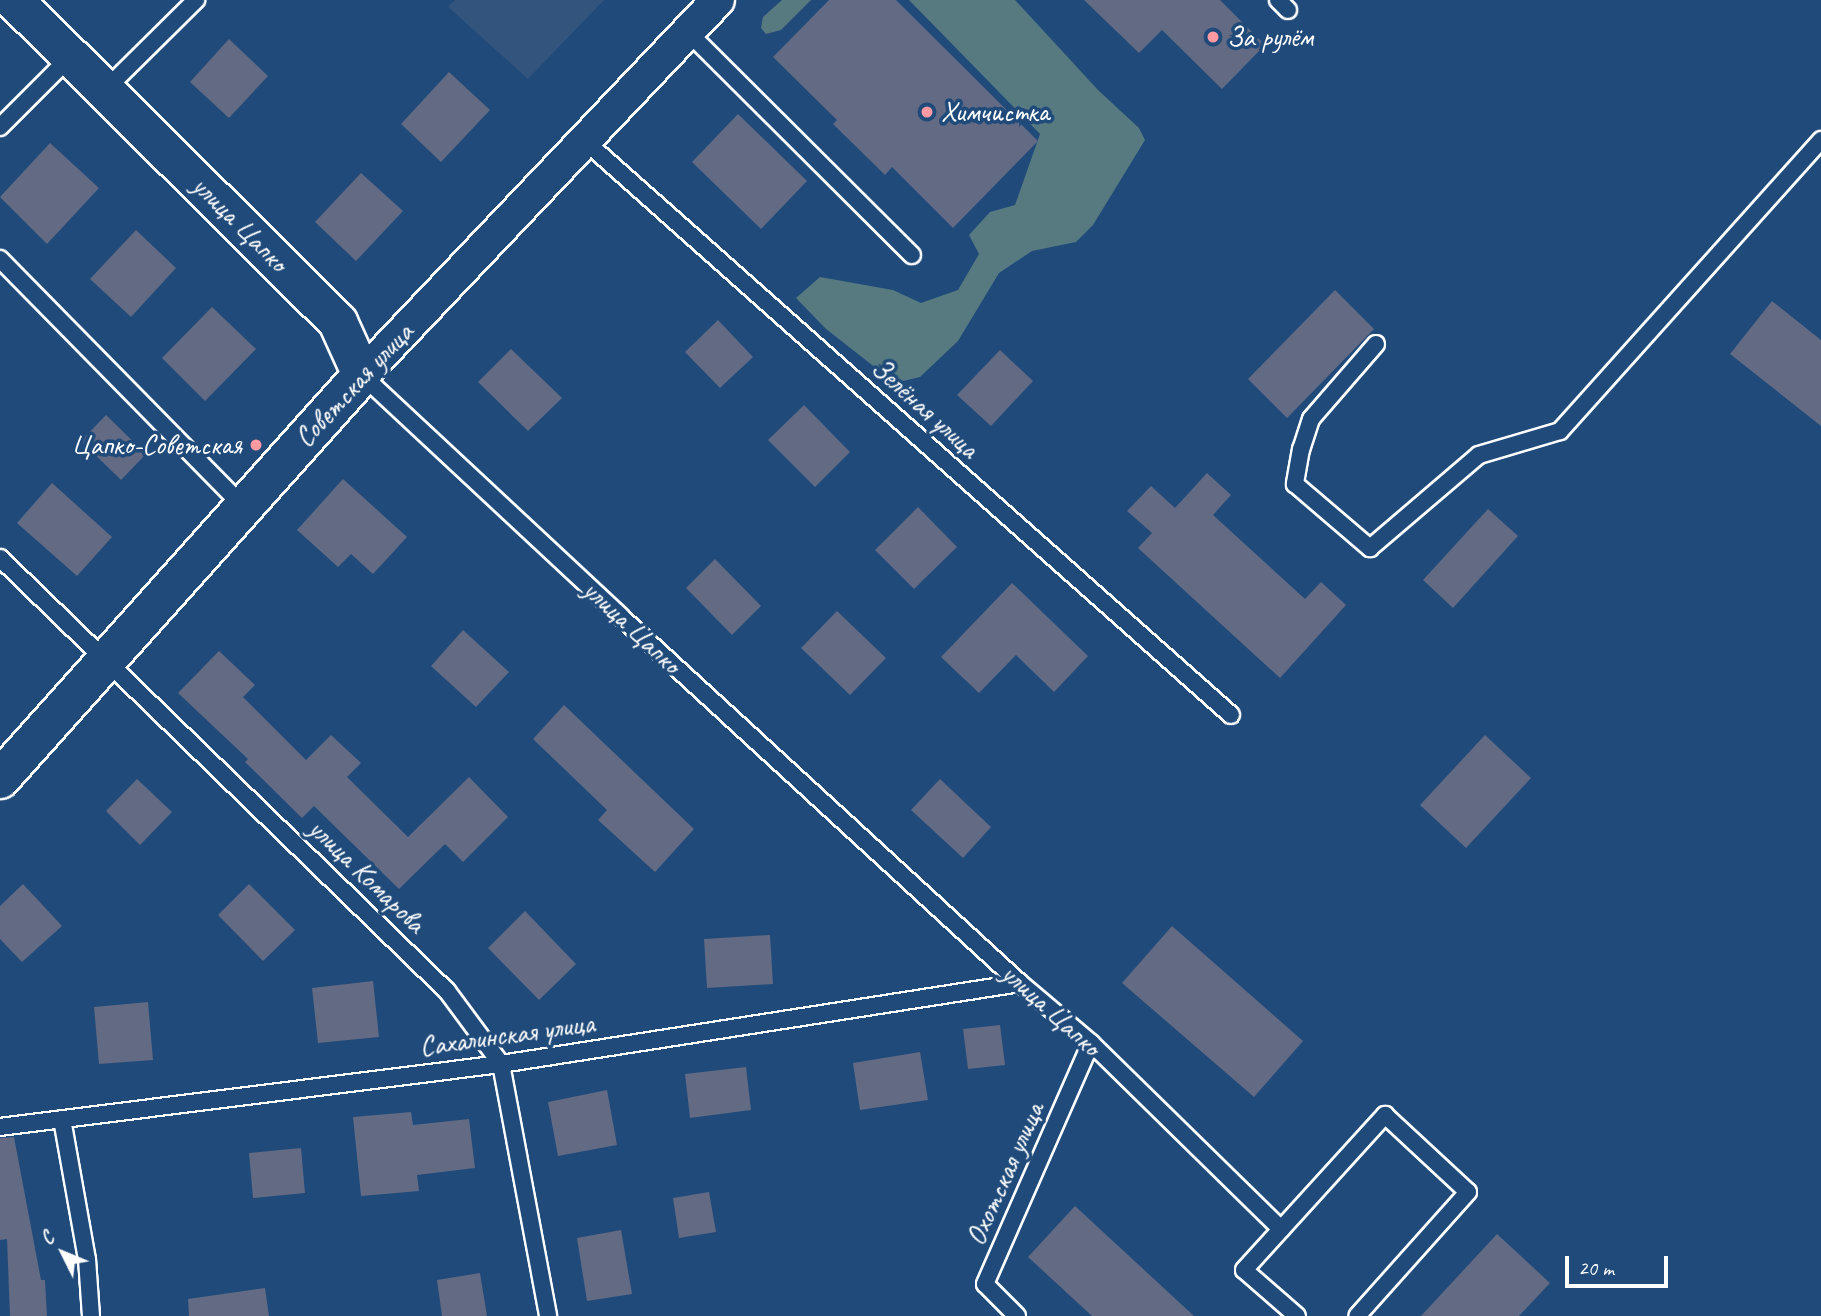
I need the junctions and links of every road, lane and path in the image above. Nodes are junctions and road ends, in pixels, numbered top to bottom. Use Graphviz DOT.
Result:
graph roads {
  1 [pos="14,0"];
  2 [pos="196,0"];
  3 [pos="719,0"];
  4 [pos="688,32"];
  5 [pos="71,56"];
  6 [pos="106,89"];
  7 [pos="0,127"];
  8 [pos="1821,140"];
  9 [pos="584,141"];
  10 [pos="912,255"];
  11 [pos="0,259"];
  12 [pos="1376,344"];
  13 [pos="362,375"];
  14 [pos="244,507"];
  15 [pos="0,558"];
  16 [pos="106,660"];
  17 [pos="1231,715"];
  18 [pos="0,779"];
  19 [pos="1020,983"];
  20 [pos="1091,1043"];
  21 [pos="501,1064"];
  22 [pos="62,1119"];
  23 [pos="0,1127"];
  24 [pos="1281,1229"];
  25 [pos="91,1316"];
  26 [pos="548,1316"];
  27 [pos="1017,1316"];
  28 [pos="1297,1316"];
  29 [pos="1357,1316"];
  1 -- 5 [label="street, улица Цапко"];
  2 -- 6 [label="lane"];
  3 -- 4 [label="street, Советская улица"];
  4 -- 9 [label="street, Советская улица"];
  4 -- 10 [label="lane"];
  5 -- 6 [label="street, улица Цапко"];
  5 -- 7 [label="lane"];
  6 -- 13 [label="street, улица Цапко"];
  8 -- 12 [label="lane"];
  9 -- 13 [label="street, Советская улица"];
  9 -- 17 [label="lane, Зелёная улица"];
  11 -- 14 [label="lane"];
  13 -- 14 [label="street, Советская улица"];
  13 -- 19 [label="lane, улица Цапко"];
  14 -- 16 [label="street, Советская улица"];
  15 -- 16 [label="lane, улица Комарова"];
  16 -- 18 [label="street, Советская улица"];
  16 -- 21 [label="lane, улица Комарова"];
  19 -- 20 [label="lane, улица Цапко"];
  19 -- 21 [label="lane, Сахалинская улица"];
  20 -- 24 [label="lane, улица Цапко"];
  20 -- 27 [label="lane, Охотская улица"];
  21 -- 22 [label="lane, Сахалинская улица"];
  21 -- 26 [label="lane, улица Комарова"];
  22 -- 23 [label="lane, Сахалинская улица"];
  22 -- 25 [label="lane"];
  24 -- 28 [label="lane"];
  24 -- 29 [label="lane"];
}
